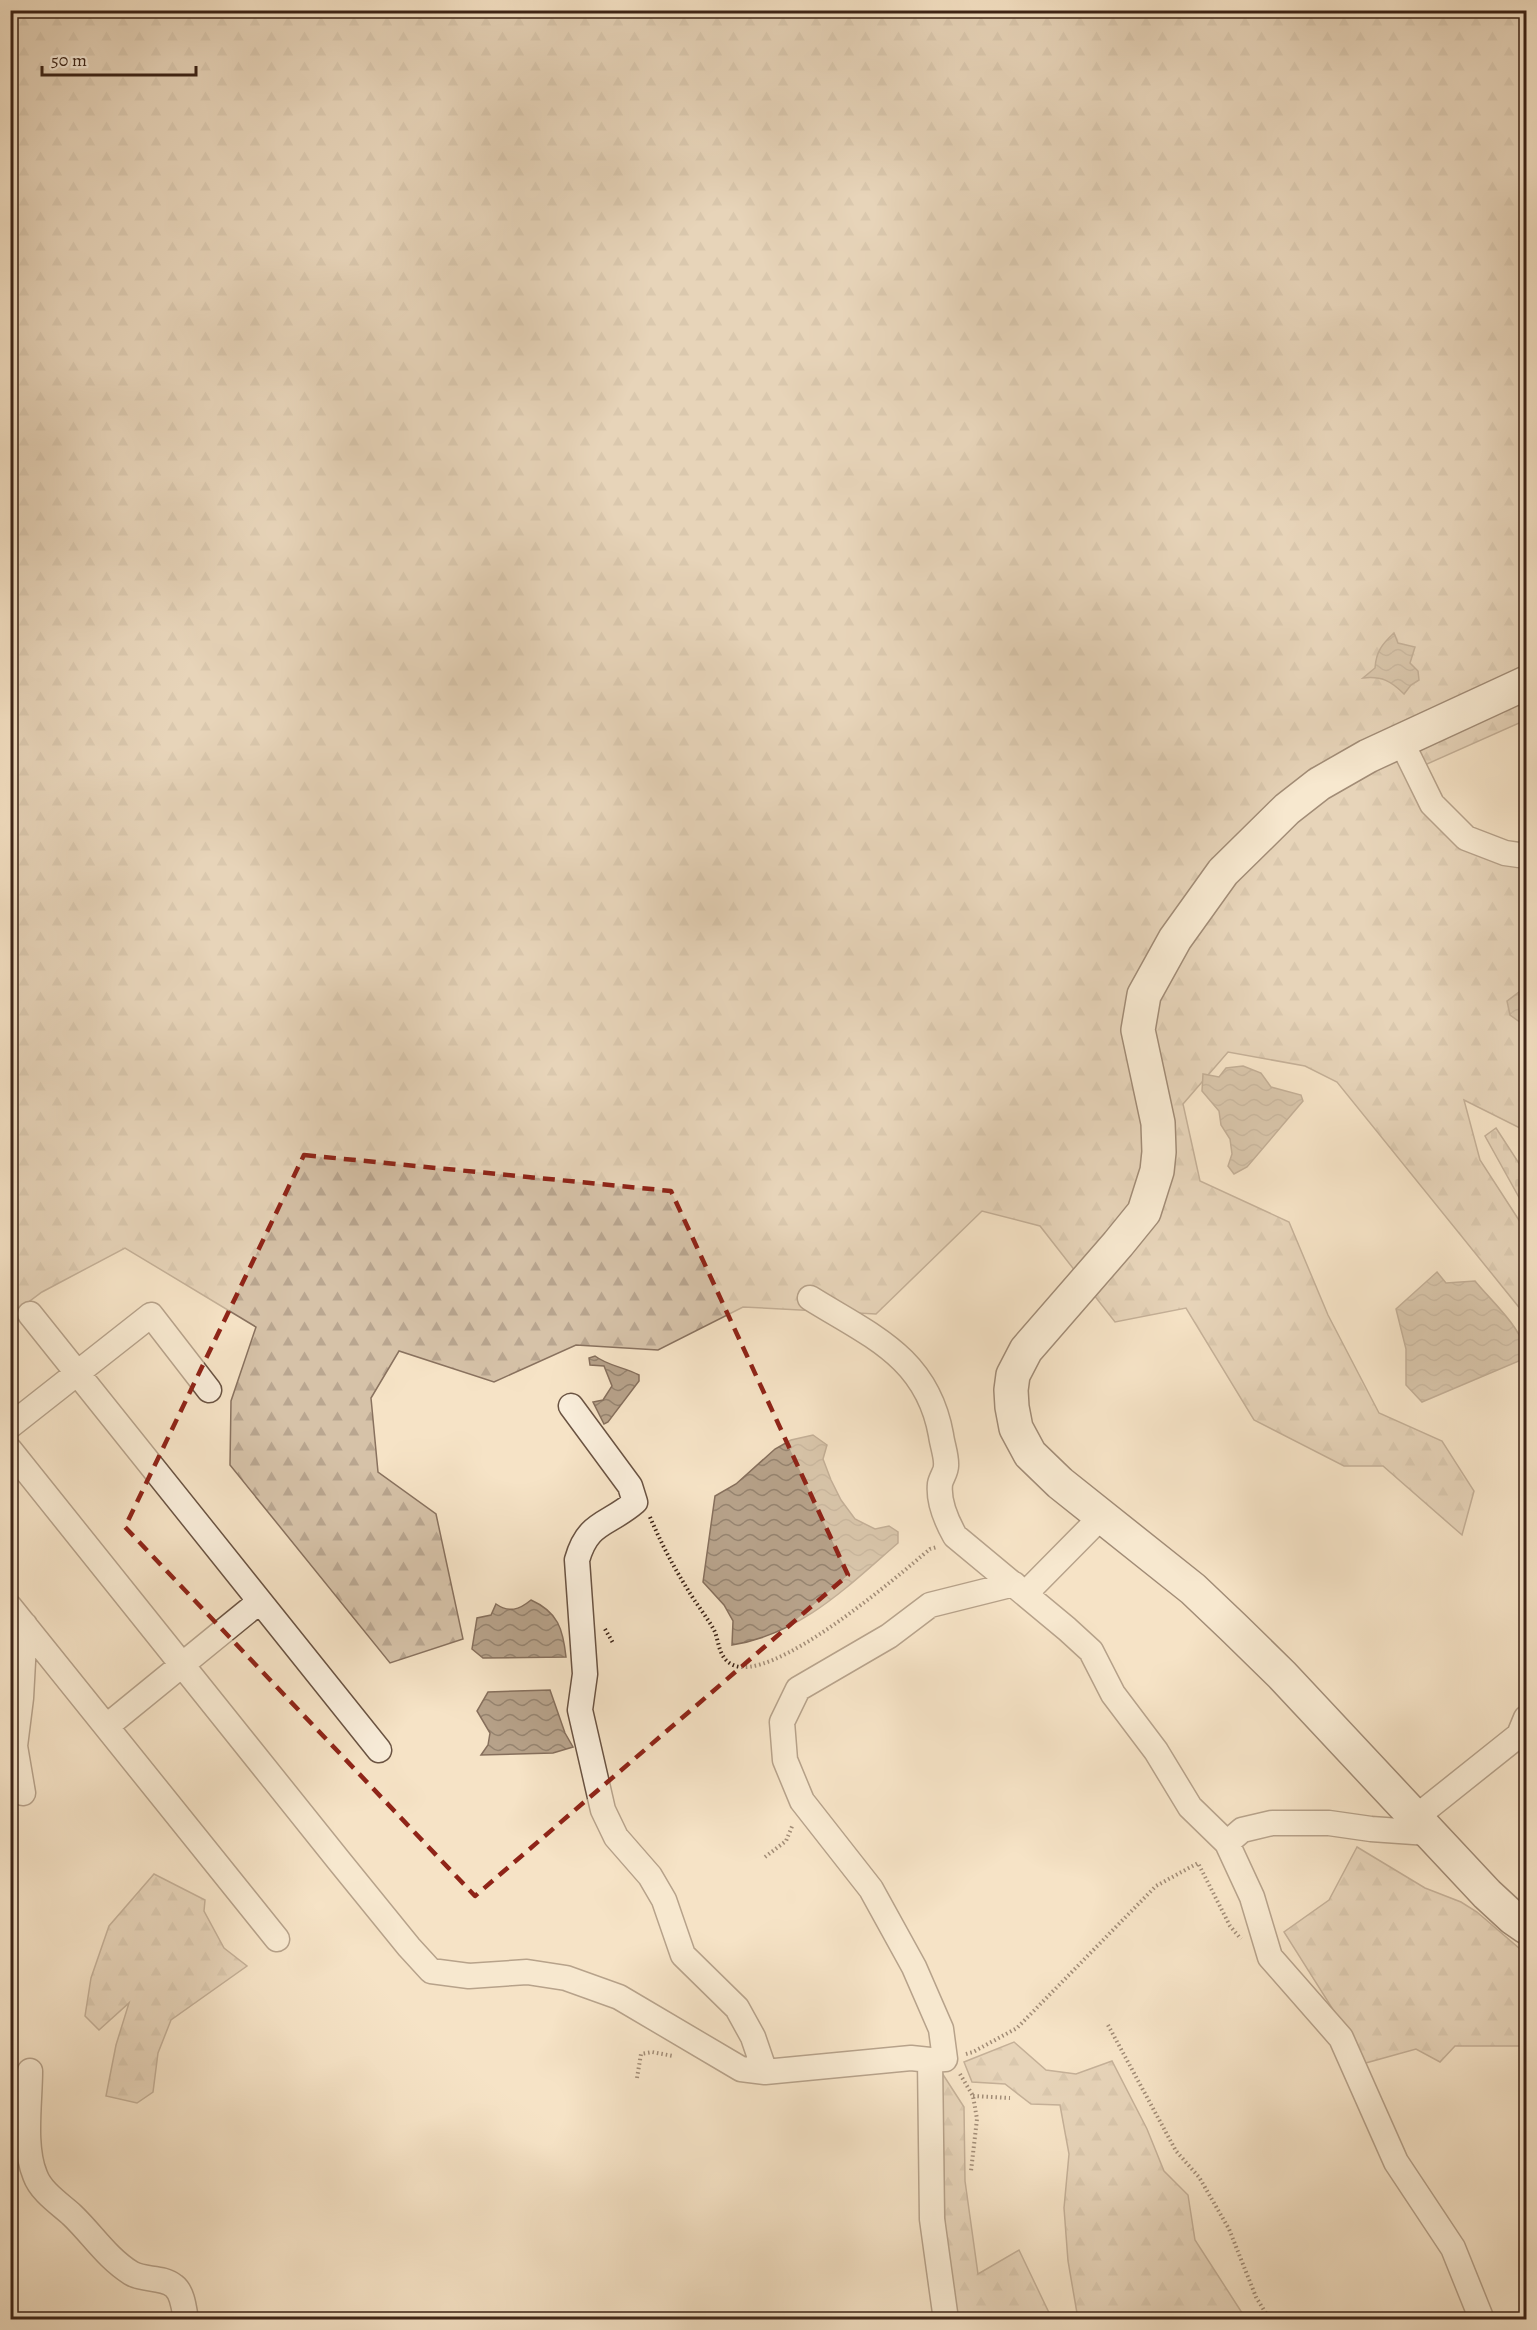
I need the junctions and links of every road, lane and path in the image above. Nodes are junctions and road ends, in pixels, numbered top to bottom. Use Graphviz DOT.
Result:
graph roads {
  1 [pos="1527,683"];
  2 [pos="1401,741"];
  3 [pos="1527,856"];
  4 [pos="810,1298"];
  5 [pos="30,1314"];
  6 [pos="76,1374"];
  7 [pos="209,1390"];
  8 [pos="571,1406"];
  9 [pos="10,1426"];
  10 [pos="10,1450"];
  11 [pos="635,1502"];
  12 [pos="1102,1516"];
  13 [pos="968,1546"];
  14 [pos="1019,1589"];
  15 [pos="260,1602"];
  16 [pos="18,1616"];
  17 [pos="182,1665"];
  18 [pos="1527,1718"];
  19 [pos="107,1726"];
  20 [pos="379,1750"];
  21 [pos="23,1793"];
  22 [pos="802,1801"];
  23 [pos="1421,1826"];
  24 [pos="1227,1843"];
  25 [pos="765,1857"];
  26 [pos="1527,1928"];
  27 [pos="277,1939"];
  28 [pos="1270,1957"];
  29 [pos="1108,2025"];
  30 [pos="942,2059"];
  31 [pos="30,2071"];
  32 [pos="765,2072"];
  33 [pos="973,2096"];
  34 [pos="1010,2098"];
  35 [pos="971,2171"];
  36 [pos="186,2319"];
  37 [pos="946,2319"];
  38 [pos="1270,2319"];
  39 [pos="1482,2319"];
  1 -- 2 [label="street"];
  2 -- 3 [label="street"];
  2 -- 12 [label="street"];
  4 -- 13 [label="street"];
  5 -- 6 [label="street"];
  6 -- 7 [label="street"];
  6 -- 9 [label="street"];
  6 -- 15 [label="street"];
  8 -- 11 [label="street"];
  10 -- 17 [label="street"];
  11 -- 13 [label="path"];
  11 -- 32 [label="street"];
  12 -- 14 [label="street"];
  12 -- 23 [label="street"];
  13 -- 14 [label="street"];
  14 -- 22 [label="street"];
  14 -- 24 [label="street"];
  15 -- 17 [label="street"];
  15 -- 20 [label="street"];
  16 -- 19 [label="street"];
  16 -- 21 [label="street"];
  17 -- 19 [label="street"];
  17 -- 32 [label="street"];
  18 -- 23 [label="street"];
  19 -- 27 [label="street"];
  22 -- 25 [label="path"];
  22 -- 30 [label="street"];
  23 -- 24 [label="street"];
  23 -- 26 [label="street"];
  24 -- 28 [label="street"];
  28 -- 30 [label="path"];
  28 -- 39 [label="street"];
  29 -- 38 [label="path"];
  30 -- 32 [label="street"];
  30 -- 33 [label="path"];
  30 -- 37 [label="street"];
  31 -- 36 [label="street"];
  33 -- 34 [label="path"];
  33 -- 35 [label="path"];
}
